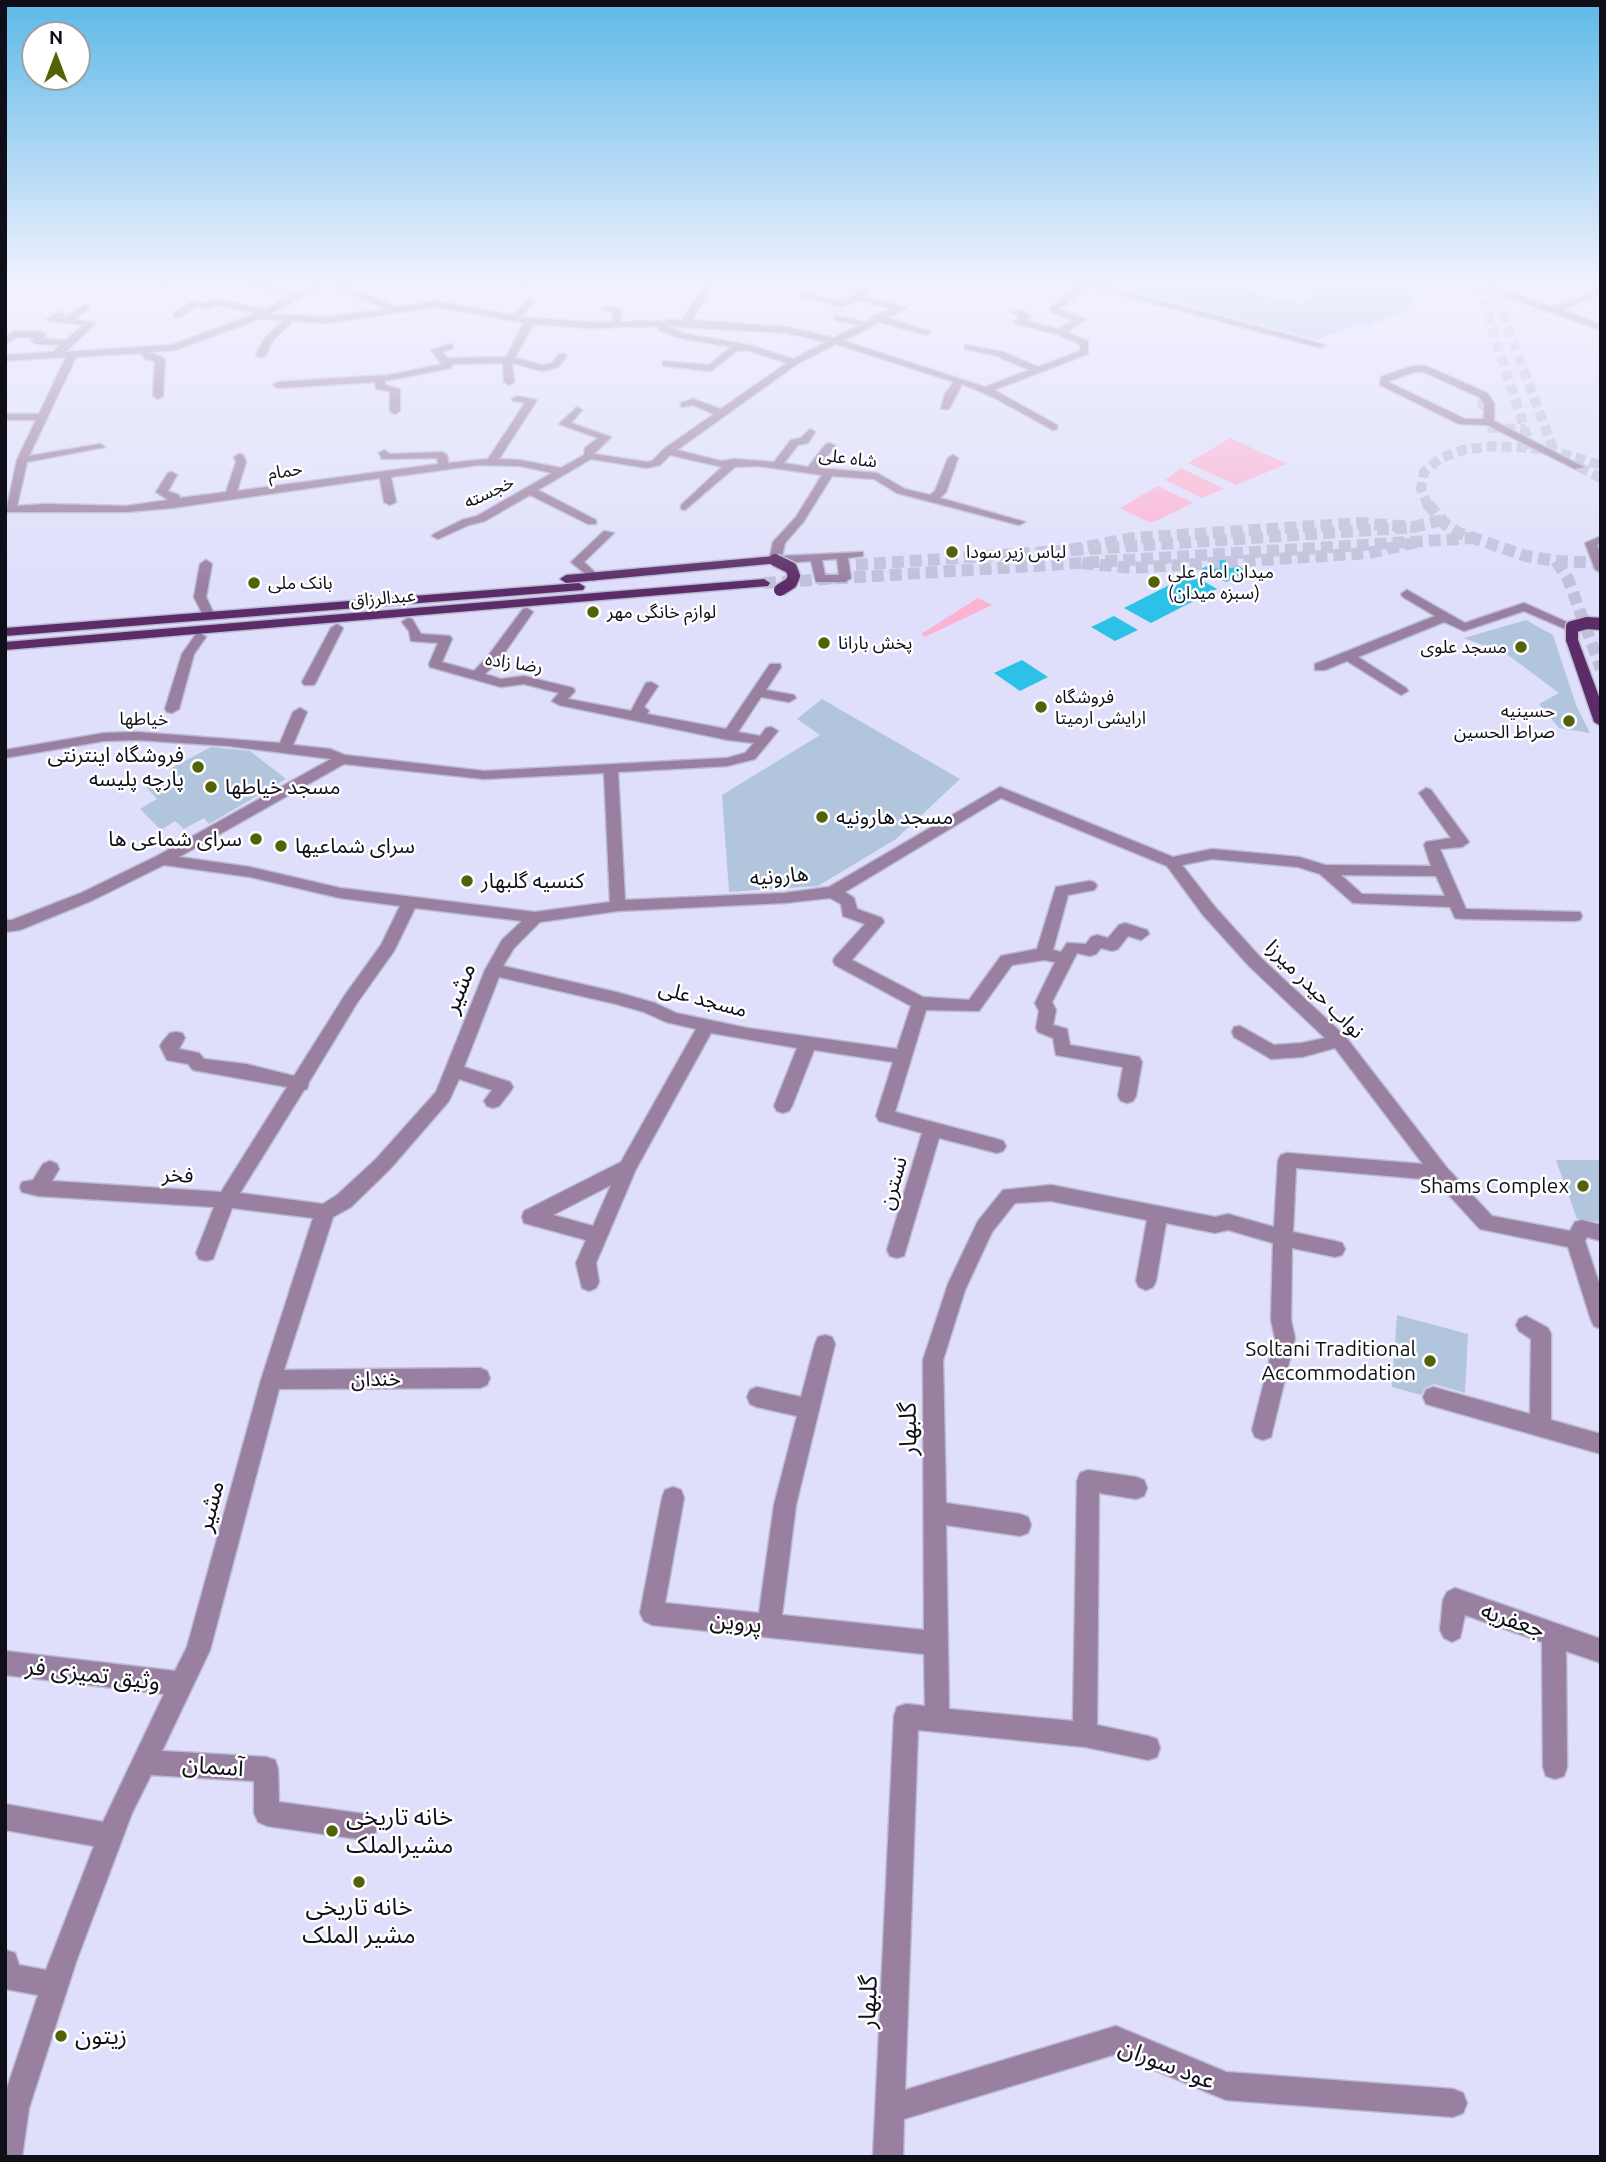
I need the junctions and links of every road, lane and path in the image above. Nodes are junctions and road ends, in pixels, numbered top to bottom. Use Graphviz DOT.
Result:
graph roads {
  1 [pos="57,386"];
  2 [pos="159,386"];
  3 [pos="380,386"];
  4 [pos="760,386"];
  5 [pos="956,386"];
  6 [pos="975,386"];
  7 [pos="996,386"];
  8 [pos="1387,386"];
  9 [pos="1463,386"];
  10 [pos="986,390"];
  11 [pos="158,396"];
  12 [pos="517,399"];
  13 [pos="685,405"];
  14 [pos="944,407"];
  15 [pos="577,410"];
  16 [pos="395,411"];
  17 [pos="722,413"];
  18 [pos="5,417"];
  19 [pos="42,417"];
  20 [pos="1489,422"];
  21 [pos="1053,427"];
  22 [pos="810,432"];
  23 [pos="830,446"];
  24 [pos="100,447"];
  25 [pos="668,451"];
  26 [pos="384,453"];
  27 [pos="589,456"];
  28 [pos="239,457"];
  29 [pos="953,458"];
  30 [pos="734,462"];
  31 [pos="491,463"];
  32 [pos="21,465"];
  33 [pos="443,465"];
  34 [pos="777,466"];
  35 [pos="1579,467"];
  36 [pos="5,470"];
  37 [pos="810,471"];
  38 [pos="564,472"];
  39 [pos="829,473"];
  40 [pos="172,475"];
  41 [pos="384,476"];
  42 [pos="531,491"];
  43 [pos="230,497"];
  44 [pos="933,499"];
  45 [pos="390,502"];
  46 [pos="172,505"];
  47 [pos="685,507"];
  48 [pos="8,515"];
  49 [pos="592,522"];
  50 [pos="1018,522"];
  51 [pos="438,536"];
  52 [pos="604,537"];
  53 [pos="1601,538"];
  54 [pos="859,554"];
  55 [pos="842,555"];
  56 [pos="816,557"];
  57 [pos="775,560"];
  58 [pos="206,565"];
  59 [pos="1601,569"];
  60 [pos="593,577"];
  61 [pos="1407,594"];
  62 [pos="207,612"];
  63 [pos="527,612"];
  64 [pos="1445,617"];
  65 [pos="184,619"];
  66 [pos="408,622"];
  67 [pos="1601,624"];
  68 [pos="337,628"];
  69 [pos="5,632"];
  70 [pos="174,633"];
  71 [pos="1572,634"];
  72 [pos="200,637"];
  73 [pos="5,646"];
  74 [pos="1348,656"];
  75 [pos="775,667"];
  76 [pos="1320,667"];
  77 [pos="476,676"];
  78 [pos="309,682"];
  79 [pos="501,683"];
  80 [pos="651,686"];
  81 [pos="1401,691"];
  82 [pos="757,692"];
  83 [pos="789,698"];
  84 [pos="495,701"];
  85 [pos="172,709"];
  86 [pos="300,712"];
  87 [pos="638,717"];
  88 [pos="1601,722"];
  89 [pos="15,736"];
  90 [pos="728,736"];
  91 [pos="284,749"];
  92 [pos="9,754"];
  93 [pos="750,755"];
  94 [pos="342,759"];
  95 [pos="611,769"];
  96 [pos="762,770"];
  97 [pos="1426,793"];
  98 [pos="162,860"];
  99 [pos="1172,862"];
  100 [pos="1325,870"];
  101 [pos="1441,871"];
  102 [pos="1089,886"];
  103 [pos="833,892"];
  104 [pos="411,900"];
  105 [pos="1455,902"];
  106 [pos="618,906"];
  107 [pos="1574,916"];
  108 [pos="536,917"];
  109 [pos="5,926"];
  110 [pos="1141,934"];
  111 [pos="1044,954"];
  112 [pos="1065,959"];
  113 [pos="493,971"];
  114 [pos="920,1003"];
  115 [pos="706,1026"];
  116 [pos="1240,1032"];
  117 [pos="176,1038"];
  118 [pos="1339,1041"];
  119 [pos="808,1043"];
  120 [pos="904,1057"];
  121 [pos="454,1070"];
  122 [pos="301,1084"];
  123 [pos="1127,1096"];
  124 [pos="493,1101"];
  125 [pos="783,1106"];
  126 [pos="933,1128"];
  127 [pos="997,1146"];
  128 [pos="628,1167"];
  129 [pos="50,1169"];
  130 [pos="1440,1172"];
  131 [pos="226,1200"];
  132 [pos="325,1212"];
  133 [pos="1158,1213"];
  134 [pos="1601,1233"];
  135 [pos="600,1236"];
  136 [pos="1283,1238"];
  137 [pos="1575,1240"];
  138 [pos="1335,1249"];
  139 [pos="897,1250"];
  140 [pos="206,1253"];
  141 [pos="1146,1281"];
  142 [pos="589,1282"];
  143 [pos="1601,1320"];
  144 [pos="1525,1325"];
  145 [pos="825,1344"];
  146 [pos="480,1378"];
  147 [pos="271,1380"];
  148 [pos="757,1398"];
  149 [pos="1433,1398"];
  150 [pos="809,1409"];
  151 [pos="1541,1427"];
  152 [pos="1263,1430"];
  153 [pos="1601,1444"];
  154 [pos="1136,1488"];
  155 [pos="673,1498"];
  156 [pos="936,1511"];
  157 [pos="1020,1525"];
  158 [pos="769,1625"];
  159 [pos="1452,1630"];
  160 [pos="1554,1634"];
  161 [pos="936,1643"];
  162 [pos="1601,1651"];
  163 [pos="5,1663"];
  164 [pos="182,1684"];
  165 [pos="937,1720"];
  166 [pos="1085,1735"];
  167 [pos="1148,1748"];
  168 [pos="144,1762"];
  169 [pos="1555,1767"];
  170 [pos="5,1817"];
  171 [pos="365,1827"];
  172 [pos="111,1836"];
  173 [pos="5,1963"];
  174 [pos="55,1985"];
  175 [pos="1453,2103"];
  176 [pos="890,2109"];
  177 [pos="7,2157"];
  178 [pos="888,2157"];
  1 -- 19 [label="street"];
  2 -- 11 [label="street"];
  3 -- 16 [label="street"];
  4 -- 17 [label="street"];
  5 -- 14 [label="street"];
  6 -- 10 [label="street"];
  7 -- 10 [label="street"];
  8 -- 20 [label="street"];
  9 -- 20 [label="street"];
  10 -- 21 [label="street"];
  12 -- 31 [label="street"];
  13 -- 17 [label="street"];
  15 -- 27 [label="street"];
  17 -- 25 [label="street"];
  18 -- 19 [label="street"];
  19 -- 32 [label="street"];
  20 -- 35 [label="street"];
  22 -- 34 [label="street"];
  23 -- 37 [label="street"];
  24 -- 32 [label="street"];
  25 -- 27 [label="street"];
  25 -- 30 [label="street, شاه علی"];
  26 -- 33 [label="street"];
  27 -- 38 [label="street"];
  28 -- 43 [label="street"];
  29 -- 44 [label="street"];
  30 -- 34 [label="street, شاه علی"];
  30 -- 47 [label="street"];
  31 -- 33 [label="street, حمام"];
  31 -- 38 [label="street, حمام"];
  32 -- 36 [label="street"];
  32 -- 48 [label="street"];
  33 -- 41 [label="street, حمام"];
  34 -- 37 [label="street, شاه علی"];
  37 -- 39 [label="street, شاه علی"];
  38 -- 42 [label="street"];
  39 -- 44 [label="street, شاه علی"];
  39 -- 57 [label="street"];
  40 -- 46 [label="street"];
  41 -- 43 [label="street, حمام"];
  41 -- 45 [label="street"];
  42 -- 49 [label="street, خجسته"];
  42 -- 51 [label="street, خجسته"];
  43 -- 46 [label="street, حمام"];
  44 -- 50 [label="street, شاه علی"];
  46 -- 48 [label="street, حمام"];
  52 -- 60 [label="street"];
  53 -- 59 [label="street"];
  54 -- 55 [label="street"];
  55 -- 56 [label="street"];
  55 -- 56 [label="street"];
  56 -- 57 [label="street"];
  57 -- 60 [label="main road"];
  57 -- 63 [label="main road, bridge"];
  58 -- 62 [label="street"];
  60 -- 62 [label="main road"];
  61 -- 64 [label="street"];
  62 -- 65 [label="main road"];
  63 -- 66 [label="main road"];
  63 -- 77 [label="street"];
  64 -- 71 [label="street"];
  64 -- 74 [label="street"];
  65 -- 69 [label="main road, عبدالرزاق"];
  65 -- 70 [label="main road, عبدالرزاق"];
  66 -- 68 [label="main road"];
  66 -- 77 [label="street, رضا زاده"];
  67 -- 71 [label="main road, bridge"];
  68 -- 72 [label="main road"];
  68 -- 78 [label="street"];
  70 -- 72 [label="main road"];
  70 -- 73 [label="main road, عبدالرزاق"];
  71 -- 88 [label="main road"];
  72 -- 85 [label="street, خیاطها"];
  74 -- 76 [label="street"];
  74 -- 81 [label="street"];
  75 -- 82 [label="street"];
  77 -- 79 [label="street, رضا زاده"];
  79 -- 84 [label="street"];
  79 -- 87 [label="street, رضا زاده"];
  80 -- 87 [label="street"];
  82 -- 83 [label="street"];
  82 -- 90 [label="street"];
  86 -- 91 [label="street"];
  87 -- 90 [label="street, رضا زاده"];
  89 -- 92 [label="street"];
  90 -- 93 [label="street, رضا زاده"];
  91 -- 92 [label="street, خیاطها"];
  91 -- 94 [label="street, خیاطها"];
  93 -- 95 [label="street, خیاطها"];
  93 -- 96 [label="street"];
  94 -- 95 [label="street, خیاطها"];
  94 -- 98 [label="street"];
  95 -- 106 [label="street"];
  97 -- 101 [label="street"];
  98 -- 104 [label="street, هارونیه"];
  98 -- 109 [label="street"];
  99 -- 100 [label="street"];
  99 -- 103 [label="street, هارونیه"];
  99 -- 118 [label="street, نواب حیدر میرزا"];
  100 -- 101 [label="street"];
  100 -- 105 [label="street"];
  101 -- 105 [label="street"];
  102 -- 111 [label="street"];
  103 -- 106 [label="street, هارونیه"];
  103 -- 114 [label="street"];
  104 -- 108 [label="street, هارونیه"];
  104 -- 122 [label="street"];
  105 -- 107 [label="street"];
  106 -- 108 [label="street, هارونیه"];
  108 -- 113 [label="street, مشیر"];
  110 -- 112 [label="street"];
  111 -- 112 [label="street"];
  111 -- 114 [label="street"];
  112 -- 123 [label="street"];
  113 -- 115 [label="street, مسجد علی"];
  113 -- 121 [label="street, مشیر"];
  114 -- 120 [label="street"];
  115 -- 119 [label="street, مسجد علی"];
  115 -- 128 [label="street"];
  116 -- 118 [label="street"];
  117 -- 122 [label="street"];
  118 -- 130 [label="street, نواب حیدر میرزا"];
  119 -- 120 [label="street, مسجد علی"];
  119 -- 125 [label="street"];
  120 -- 126 [label="street"];
  121 -- 124 [label="street"];
  121 -- 132 [label="street, مشیر"];
  122 -- 131 [label="street"];
  126 -- 127 [label="street"];
  126 -- 139 [label="street, نسترن"];
  128 -- 135 [label="street"];
  128 -- 135 [label="street"];
  129 -- 131 [label="street, فخر"];
  130 -- 136 [label="street"];
  130 -- 137 [label="street, نواب حیدر میرزا"];
  131 -- 132 [label="street, فخر"];
  131 -- 140 [label="street"];
  132 -- 147 [label="street, مشیر"];
  133 -- 136 [label="street, گلبهار"];
  133 -- 141 [label="street"];
  133 -- 156 [label="street, گلبهار"];
  134 -- 137 [label="street"];
  135 -- 142 [label="street"];
  136 -- 138 [label="street, گلبهار"];
  136 -- 152 [label="street"];
  137 -- 143 [label="street"];
  144 -- 151 [label="street"];
  145 -- 150 [label="street"];
  146 -- 147 [label="street, خندان"];
  147 -- 164 [label="street, مشیر"];
  148 -- 150 [label="street"];
  149 -- 151 [label="street"];
  150 -- 158 [label="street"];
  151 -- 153 [label="street"];
  154 -- 166 [label="street"];
  155 -- 158 [label="street, پروین"];
  156 -- 157 [label="street"];
  156 -- 161 [label="street, گلبهار"];
  158 -- 161 [label="street, پروین"];
  159 -- 160 [label="street, جعفریه"];
  160 -- 162 [label="street, جعفریه"];
  160 -- 169 [label="street"];
  161 -- 165 [label="street, گلبهار"];
  163 -- 164 [label="street, وثیق تمیزی فر"];
  164 -- 168 [label="street, مشیر"];
  165 -- 166 [label="street"];
  165 -- 176 [label="street, گلبهار"];
  166 -- 167 [label="street"];
  168 -- 171 [label="street, آسمان"];
  168 -- 172 [label="street, مشیر"];
  170 -- 172 [label="street"];
  172 -- 174 [label="street, مشیر"];
  173 -- 174 [label="street"];
  174 -- 177 [label="street, مشیر"];
  175 -- 176 [label="street, عود سوران"];
  176 -- 178 [label="street, گلبهار"];
}
